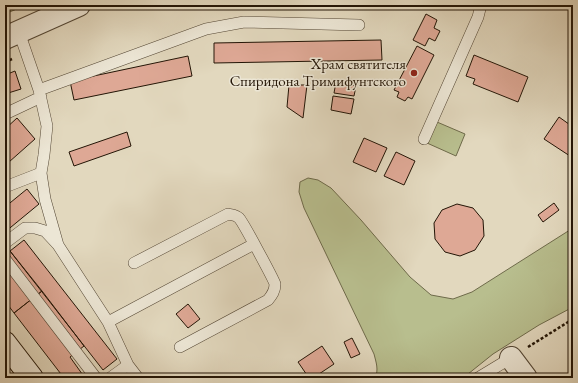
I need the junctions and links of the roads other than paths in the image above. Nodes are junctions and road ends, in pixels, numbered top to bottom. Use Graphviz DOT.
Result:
graph roads {
  1 [pos="79,5"];
  2 [pos="481,5"];
  3 [pos="359,24"];
  4 [pos="12,35"];
  5 [pos="40,94"];
  6 [pos="5,114"];
  7 [pos="424,140"];
  8 [pos="41,173"];
  9 [pos="5,187"];
  10 [pos="5,243"];
  11 [pos="254,244"];
  12 [pos="58,245"];
  13 [pos="5,259"];
  14 [pos="134,263"];
  15 [pos="108,322"];
  16 [pos="5,343"];
  17 [pos="180,347"];
  18 [pos="511,358"];
  19 [pos="128,365"];
  20 [pos="32,378"];
  21 [pos="96,378"];
  22 [pos="110,378"];
  23 [pos="138,378"];
  24 [pos="478,378"];
  25 [pos="526,378"];
  1 -- 4 [label="street"];
  2 -- 7 [label="lane"];
  3 -- 5 [label="lane"];
  4 -- 5 [label="lane"];
  5 -- 6 [label="lane"];
  5 -- 8 [label="lane"];
  8 -- 9 [label="lane"];
  8 -- 12 [label="lane"];
  10 -- 12 [label="lane"];
  11 -- 14 [label="lane"];
  11 -- 15 [label="lane"];
  11 -- 17 [label="lane"];
  12 -- 15 [label="lane"];
  13 -- 21 [label="lane"];
  15 -- 19 [label="lane"];
  16 -- 20 [label="street"];
  18 -- 24 [label="lane"];
  18 -- 25 [label="street"];
  19 -- 22 [label="lane"];
  19 -- 23 [label="lane"];
}
